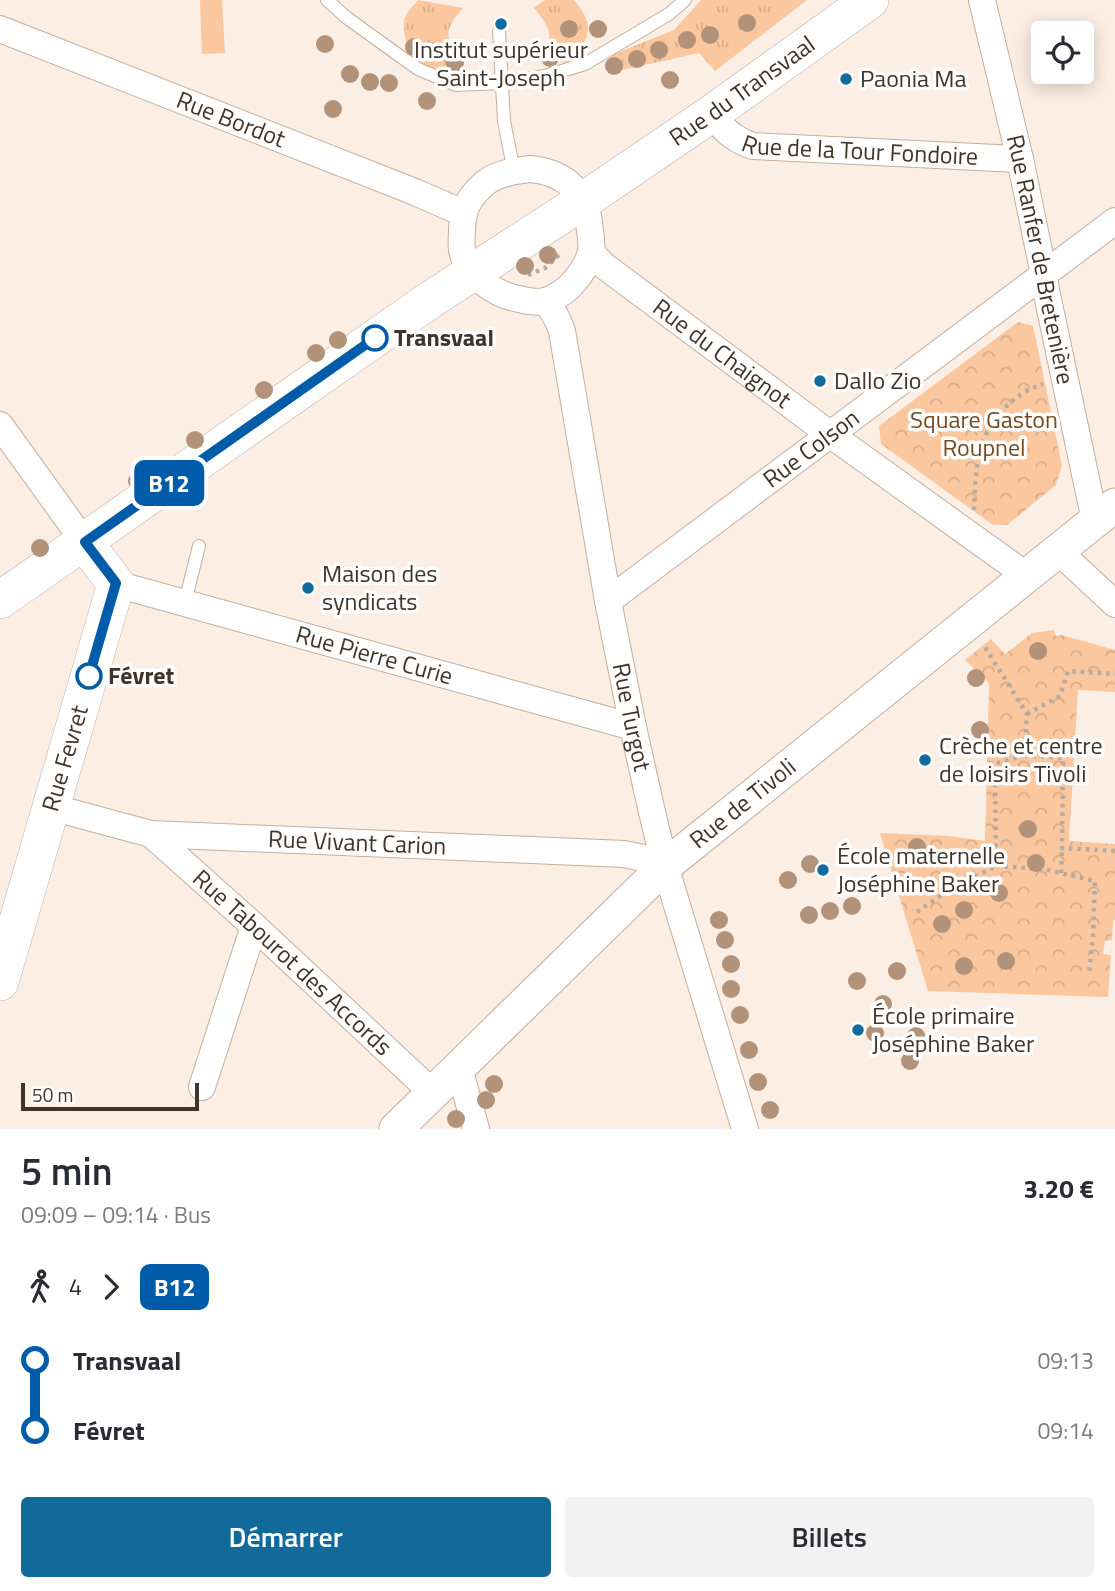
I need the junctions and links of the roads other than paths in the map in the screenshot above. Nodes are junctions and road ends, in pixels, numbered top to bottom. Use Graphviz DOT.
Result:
graph roads {
  1 [pos="327,0"];
  2 [pos="685,0"];
  3 [pos="870,0"];
  4 [pos="982,0"];
  5 [pos="0,29"];
  6 [pos="499,31"];
  7 [pos="503,83"];
  8 [pos="711,114"];
  9 [pos="1020,159"];
  10 [pos="514,172"];
  11 [pos="583,201"];
  12 [pos="463,213"];
  13 [pos="1115,221"];
  14 [pos="591,252"];
  15 [pos="474,272"];
  16 [pos="1044,275"];
  17 [pos="545,302"];
  18 [pos="0,425"];
  19 [pos="831,435"];
  20 [pos="1105,513"];
  21 [pos="85,542"];
  22 [pos="199,546"];
  23 [pos="1057,550"];
  24 [pos="1027,576"];
  25 [pos="116,583"];
  26 [pos="0,600"];
  27 [pos="608,601"];
  28 [pos="185,603"];
  29 [pos="1115,604"];
  30 [pos="633,727"];
  31 [pos="51,807"];
  32 [pos="151,834"];
  33 [pos="665,866"];
  34 [pos="254,926"];
  35 [pos="0,982"];
  36 [pos="458,1068"];
  37 [pos="202,1087"];
  38 [pos="433,1093"];
  39 [pos="396,1129"];
  40 [pos="476,1129"];
  41 [pos="745,1129"];
  1 -- 7 [label="lane"];
  2 -- 7 [label="lane"];
  3 -- 8 [label="main road, Rue du Transvaal"];
  4 -- 9 [label="street, Rue Ranfer de Bretenière"];
  5 -- 12 [label="street, Rue Bordot"];
  6 -- 7 [label="lane"];
  7 -- 10 [label="lane"];
  8 -- 9 [label="street, Rue de la Tour Fondoire"];
  8 -- 11 [label="main road, Rue du Transvaal"];
  9 -- 16 [label="street, Rue Ranfer de Bretenière"];
  10 -- 11 [label="street"];
  10 -- 12 [label="street"];
  11 -- 14 [label="street"];
  11 -- 15 [label="main road, Rue du Transvaal"];
  12 -- 15 [label="street"];
  13 -- 16 [label="street, Rue Colson"];
  14 -- 17 [label="street"];
  14 -- 19 [label="street, Rue du Chaignot"];
  15 -- 17 [label="street"];
  15 -- 21 [label="main road, Rue du Transvaal"];
  16 -- 19 [label="street, Rue Colson"];
  16 -- 20 [label="street, Rue Ranfer de Bretenière"];
  17 -- 27 [label="street, Rue Turgot"];
  18 -- 21 [label="street"];
  19 -- 24 [label="street, Rue du Chaignot"];
  19 -- 27 [label="street, Rue Colson"];
  20 -- 23 [label="street, Rue de Tivoli"];
  21 -- 25 [label="main road"];
  21 -- 26 [label="main road"];
  22 -- 28 [label="lane"];
  23 -- 24 [label="street, Rue de Tivoli"];
  23 -- 29 [label="street"];
  24 -- 33 [label="street, Rue de Tivoli"];
  25 -- 28 [label="street, Rue Pierre Curie"];
  25 -- 31 [label="main road, Rue Fevret"];
  27 -- 30 [label="street, Rue Turgot"];
  28 -- 30 [label="street, Rue Pierre Curie"];
  30 -- 33 [label="street, Rue Turgot"];
  31 -- 32 [label="street, Rue Vivant Carion"];
  31 -- 35 [label="main road, Rue Fevret"];
  32 -- 33 [label="street, Rue Vivant Carion"];
  32 -- 34 [label="street, Rue Tabourot des Accords"];
  33 -- 36 [label="street, Rue de Tivoli"];
  33 -- 41 [label="street, Rue Turgot"];
  34 -- 37 [label="street"];
  34 -- 38 [label="street, Rue Tabourot des Accords"];
  36 -- 38 [label="street, Rue de Tivoli"];
  36 -- 40 [label="street"];
  38 -- 39 [label="street, Rue de Tivoli"];
}
